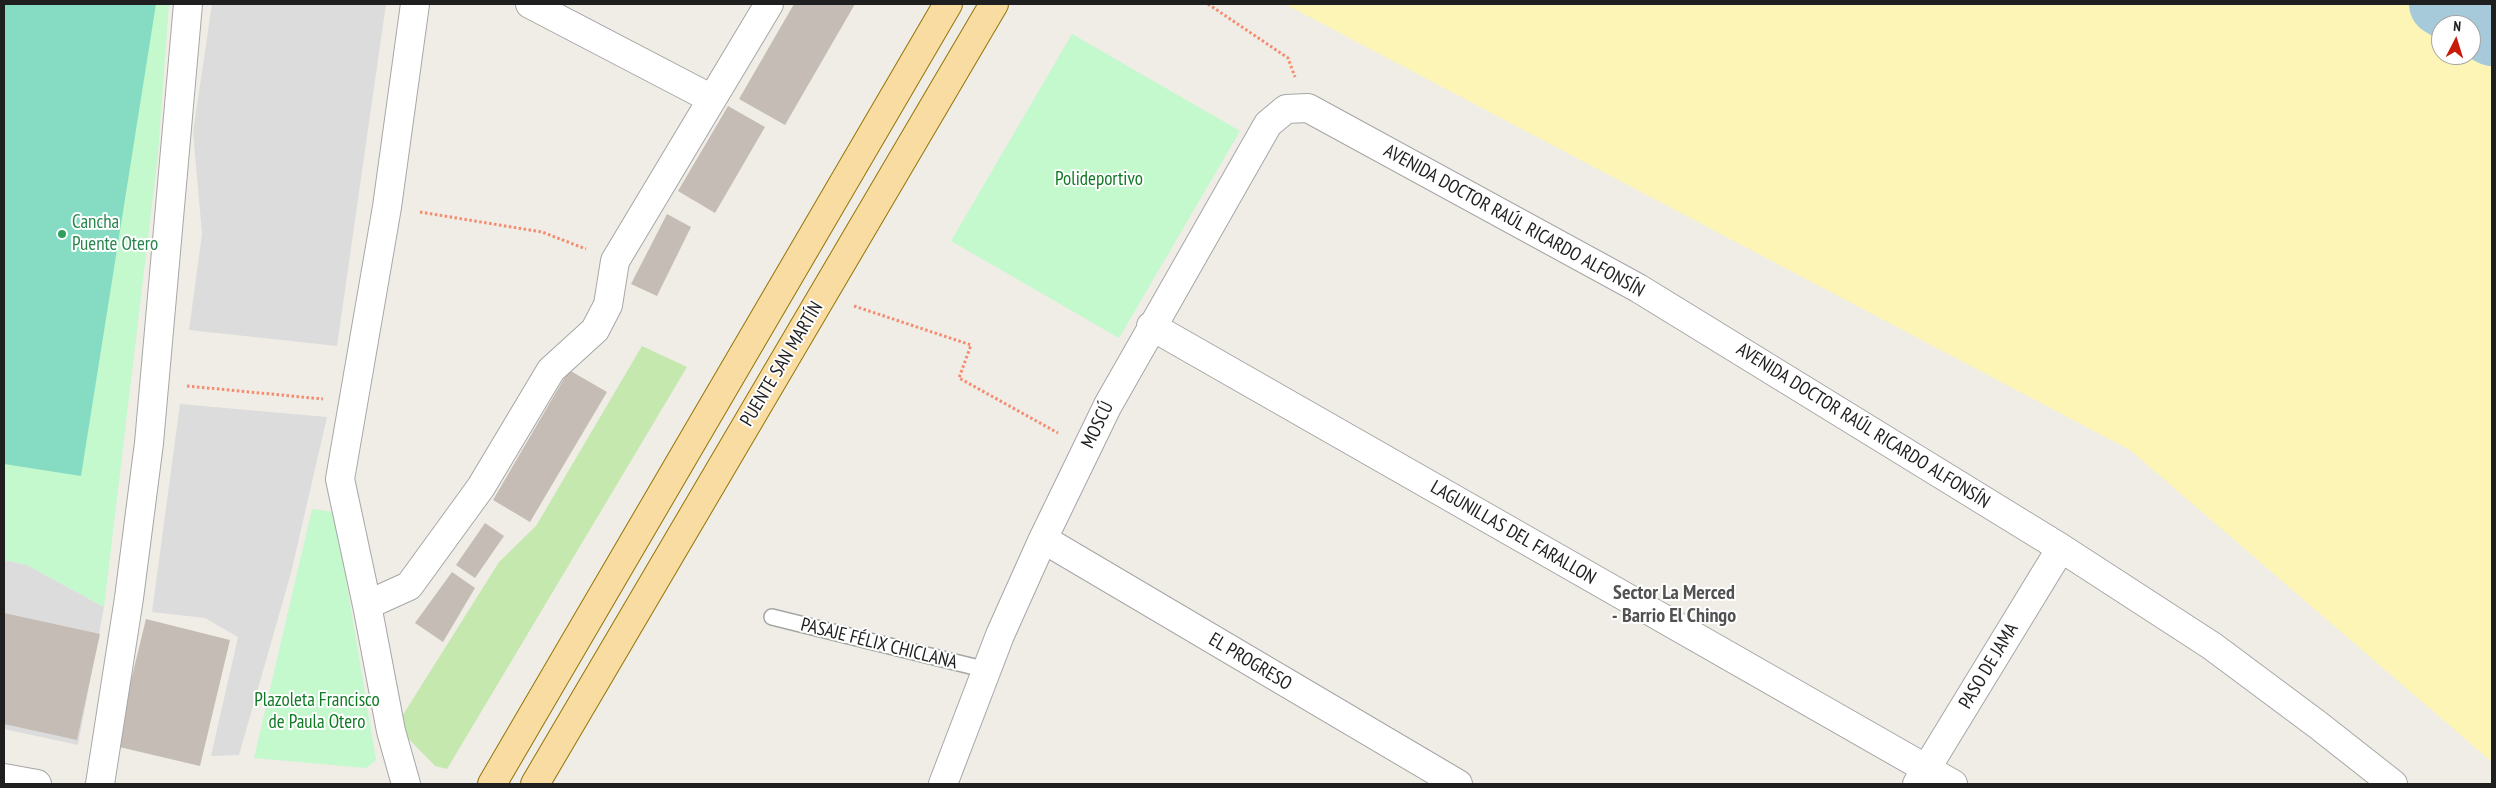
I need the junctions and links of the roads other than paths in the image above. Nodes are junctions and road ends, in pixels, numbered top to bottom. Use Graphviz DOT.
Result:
graph roads {
  1 [pos="188,4"];
  2 [pos="415,4"];
  3 [pos="530,4"];
  4 [pos="769,4"];
  5 [pos="948,4"];
  6 [pos="994,4"];
  7 [pos="712,100"];
  8 [pos="1308,108"];
  9 [pos="1151,326"];
  10 [pos="1043,539"];
  11 [pos="2061,548"];
  12 [pos="367,605"];
  13 [pos="772,617"];
  14 [pos="987,670"];
  15 [pos="1922,776"];
  16 [pos="4,778"];
  17 [pos="37,784"];
  18 [pos="100,784"];
  19 [pos="406,784"];
  20 [pos="492,784"];
  21 [pos="534,784"];
  22 [pos="943,784"];
  23 [pos="1458,784"];
  24 [pos="1953,784"];
  25 [pos="2393,784"];
  1 -- 18 [label="street"];
  2 -- 12 [label="street"];
  3 -- 7 [label="street"];
  4 -- 7 [label="street"];
  5 -- 20 [label="main road, PUENTE SAN MARTÍN"];
  6 -- 21 [label="main road, PUENTE SAN MARTÍN"];
  7 -- 12 [label="street"];
  8 -- 9 [label="street, MOSCÚ"];
  8 -- 11 [label="street, AVENIDA DOCTOR RAÚL RICARDO ALFONSÍN"];
  9 -- 10 [label="street, MOSCÚ"];
  9 -- 15 [label="street, LAGUNILLAS DEL FARALLON"];
  10 -- 14 [label="street, MOSCÚ"];
  10 -- 23 [label="street, EL PROGRESO"];
  11 -- 15 [label="street, PASO DE JAMA"];
  11 -- 25 [label="street, AVENIDA DOCTOR RAÚL RICARDO ALFONSÍN"];
  12 -- 19 [label="street"];
  13 -- 14 [label="lane, PASAJE FÉLIX CHICLANA"];
  14 -- 22 [label="street, MOSCÚ"];
  15 -- 24 [label="street, LAGUNILLAS DEL FARALLON"];
  16 -- 17 [label="street"];
}
